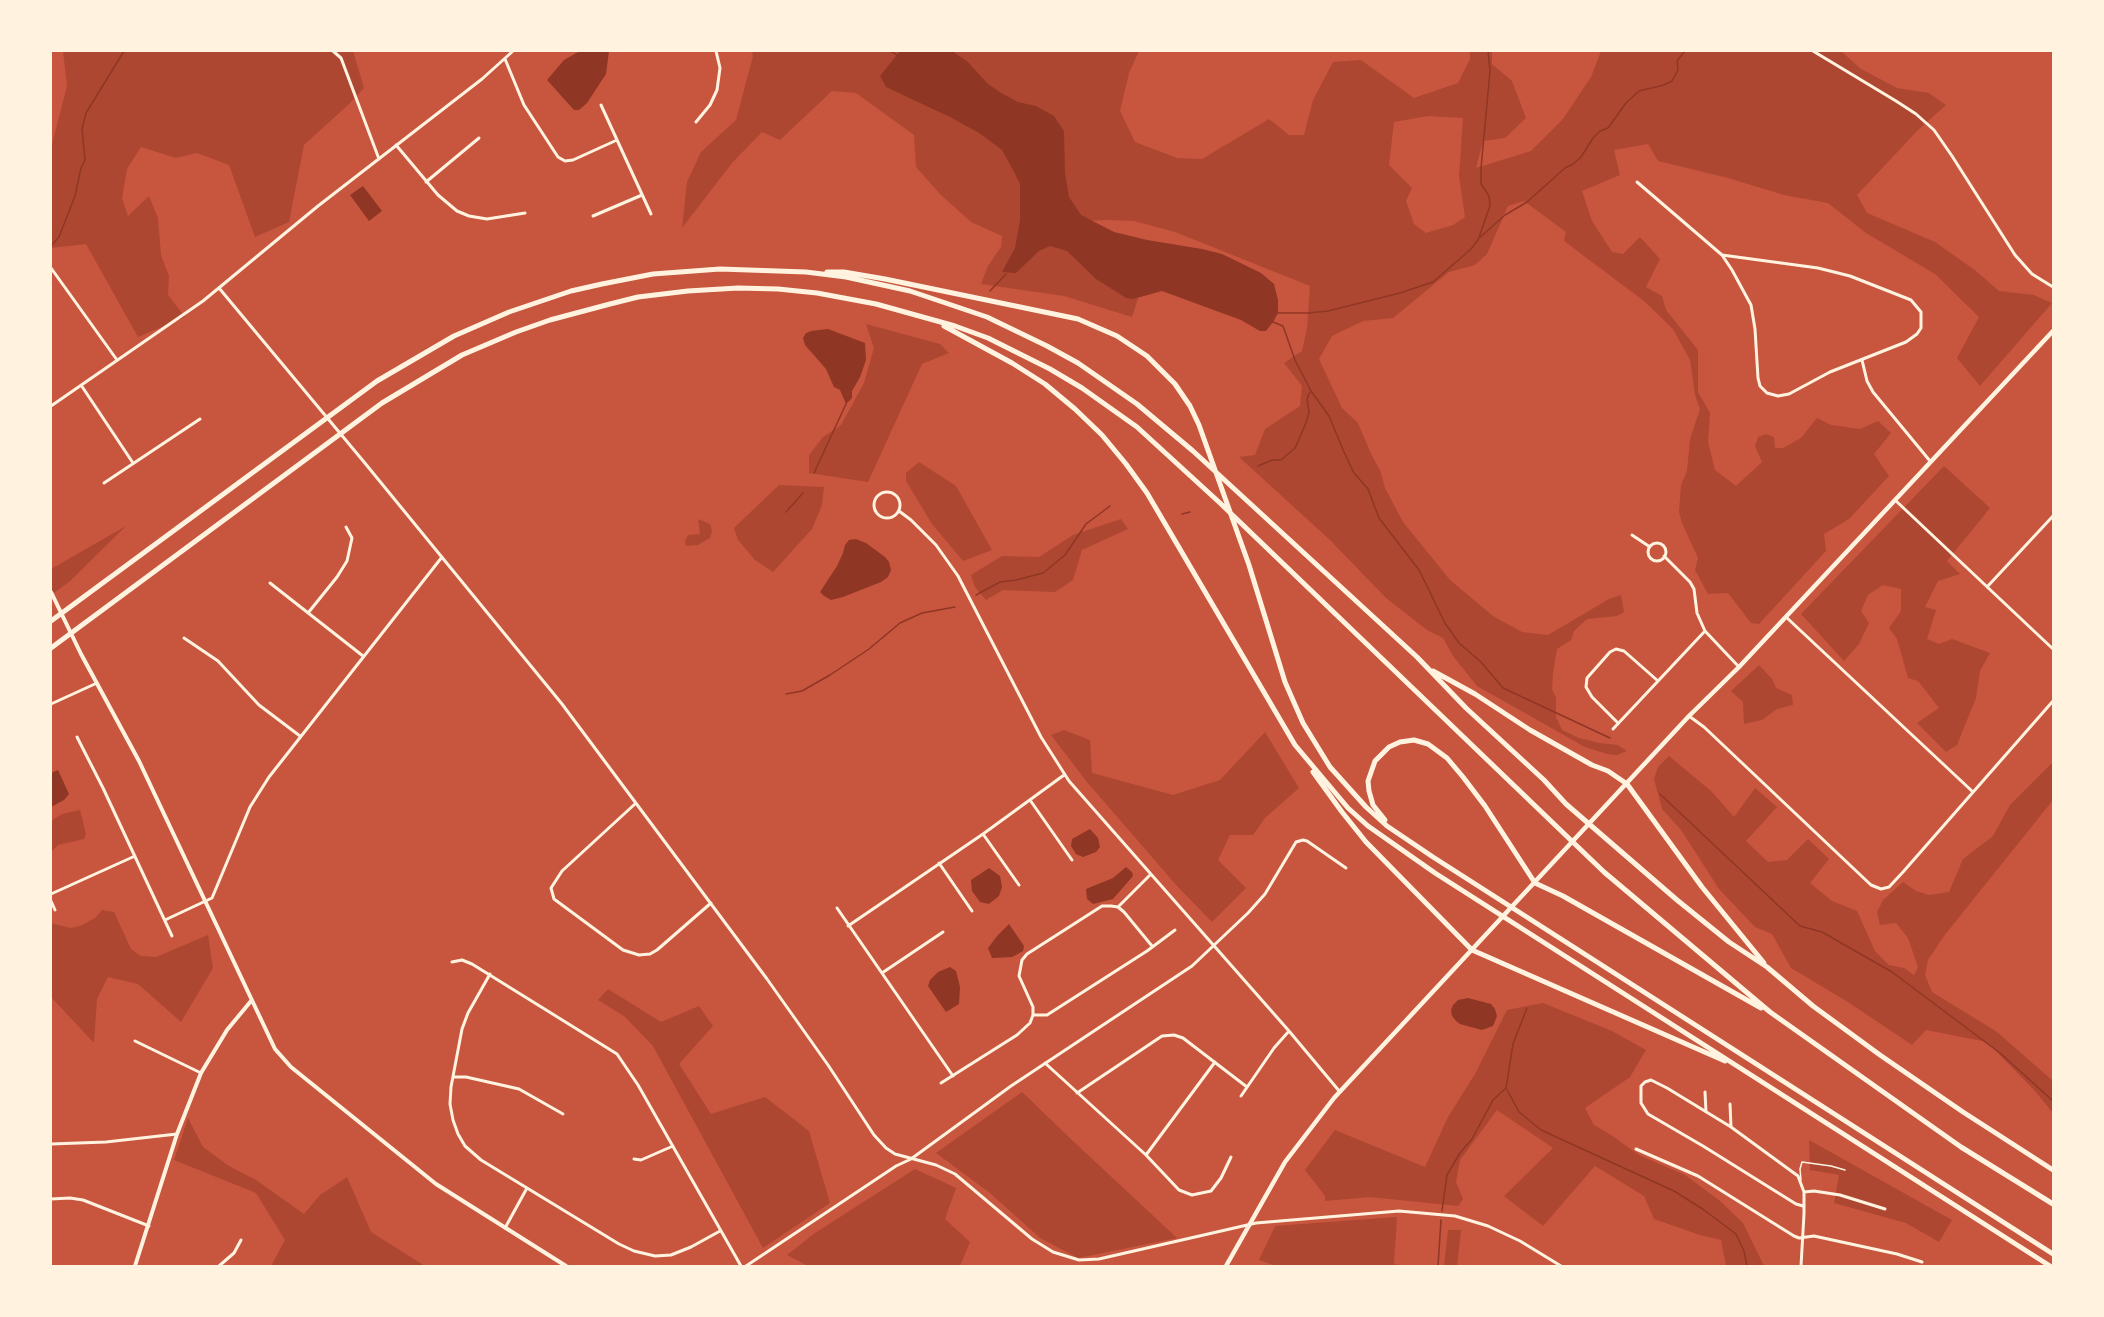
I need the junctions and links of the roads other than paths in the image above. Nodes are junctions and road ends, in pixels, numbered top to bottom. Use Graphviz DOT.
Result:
graph roads {
  1 [pos="333,51"];
  2 [pos="513,51"];
  3 [pos="717,51"];
  4 [pos="1813,51"];
  5 [pos="505,59"];
  6 [pos="601,105"];
  7 [pos="696,122"];
  8 [pos="479,138"];
  9 [pos="617,140"];
  10 [pos="396,145"];
  11 [pos="379,159"];
  12 [pos="426,182"];
  13 [pos="1637,182"];
  14 [pos="642,195"];
  15 [pos="525,213"];
  16 [pos="651,214"];
  17 [pos="593,216"];
  18 [pos="1722,255"];
  19 [pos="51,268"];
  20 [pos="806,272"];
  21 [pos="2053,287"];
  22 [pos="219,288"];
  23 [pos="940,324"];
  24 [pos="2053,331"];
  25 [pos="117,360"];
  26 [pos="1862,360"];
  27 [pos="81,385"];
  28 [pos="51,406"];
  29 [pos="200,419"];
  30 [pos="1930,461"];
  31 [pos="133,463"];
  32 [pos="104,483"];
  33 [pos="1894,500"];
  34 [pos="899,511"];
  35 [pos="2053,516"];
  36 [pos="346,527"];
  37 [pos="1632,535"];
  38 [pos="1650,547"];
  39 [pos="1664,556"];
  40 [pos="442,557"];
  41 [pos="270,583"];
  42 [pos="1987,587"];
  43 [pos="51,592"];
  44 [pos="308,613"];
  45 [pos="1785,616"];
  46 [pos="51,621"];
  47 [pos="1705,632"];
  48 [pos="184,638"];
  49 [pos="51,648"];
  50 [pos="2053,649"];
  51 [pos="363,656"];
  52 [pos="1739,667"];
  53 [pos="1429,669"];
  54 [pos="1658,681"];
  55 [pos="98,682"];
  56 [pos="2053,701"];
  57 [pos="51,704"];
  58 [pos="1689,716"];
  59 [pos="1618,723"];
  60 [pos="1613,729"];
  61 [pos="300,736"];
  62 [pos="77,737"];
  63 [pos="1295,745"];
  64 [pos="1064,775"];
  65 [pos="1627,784"];
  66 [pos="1973,792"];
  67 [pos="1030,800"];
  68 [pos="636,803"];
  69 [pos="983,834"];
  70 [pos="1401,836"];
  71 [pos="135,856"];
  72 [pos="1072,861"];
  73 [pos="939,863"];
  74 [pos="1346,868"];
  75 [pos="1150,875"];
  76 [pos="1536,883"];
  77 [pos="1019,885"];
  78 [pos="51,894"];
  79 [pos="51,901"];
  80 [pos="205,902"];
  81 [pos="711,903"];
  82 [pos="1118,907"];
  83 [pos="837,908"];
  84 [pos="55,910"];
  85 [pos="972,911"];
  86 [pos="165,920"];
  87 [pos="848,926"];
  88 [pos="1175,930"];
  89 [pos="943,932"];
  90 [pos="172,936"];
  91 [pos="1152,946"];
  92 [pos="1213,947"];
  93 [pos="1472,951"];
  94 [pos="452,962"];
  95 [pos="1767,967"];
  96 [pos="490,974"];
  97 [pos="882,974"];
  98 [pos="251,1001"];
  99 [pos="1770,1012"];
  100 [pos="1034,1015"];
  101 [pos="1289,1031"];
  102 [pos="135,1041"];
  103 [pos="1215,1062"];
  104 [pos="1045,1063"];
  105 [pos="1741,1068"];
  106 [pos="201,1073"];
  107 [pos="953,1076"];
  108 [pos="453,1077"];
  109 [pos="941,1083"];
  110 [pos="1247,1087"];
  111 [pos="1340,1092"];
  112 [pos="1705,1092"];
  113 [pos="1077,1093"];
  114 [pos="1241,1096"];
  115 [pos="1730,1104"];
  116 [pos="1706,1112"];
  117 [pos="563,1114"];
  118 [pos="1731,1127"];
  119 [pos="177,1134"];
  120 [pos="51,1144"];
  121 [pos="673,1146"];
  122 [pos="1636,1149"];
  123 [pos="1146,1155"];
  124 [pos="1231,1157"];
  125 [pos="634,1159"];
  126 [pos="910,1159"];
  127 [pos="1845,1170"];
  128 [pos="2053,1170"];
  129 [pos="1801,1181"];
  130 [pos="527,1188"];
  131 [pos="1803,1192"];
  132 [pos="51,1199"];
  133 [pos="2053,1204"];
  134 [pos="1803,1206"];
  135 [pos="1885,1209"];
  136 [pos="1248,1225"];
  137 [pos="149,1226"];
  138 [pos="505,1228"];
  139 [pos="720,1231"];
  140 [pos="1802,1238"];
  141 [pos="241,1240"];
  142 [pos="2053,1254"];
  143 [pos="1923,1262"];
  144 [pos="135,1266"];
  145 [pos="219,1266"];
  146 [pos="566,1266"];
  147 [pos="741,1266"];
  148 [pos="746,1266"];
  149 [pos="1226,1266"];
  150 [pos="1561,1266"];
  151 [pos="1801,1266"];
  152 [pos="2050,1266"];
  1 -- 11 [label="street"];
  2 -- 5 [label="street"];
  3 -- 7 [label="street"];
  4 -- 21 [label="street"];
  5 -- 9 [label="street"];
  5 -- 10 [label="street"];
  6 -- 9 [label="street"];
  8 -- 12 [label="street"];
  9 -- 14 [label="street"];
  10 -- 11 [label="street"];
  10 -- 12 [label="street"];
  11 -- 22 [label="street"];
  12 -- 15 [label="street"];
  13 -- 18 [label="street"];
  14 -- 16 [label="street"];
  14 -- 17 [label="street"];
  18 -- 26 [label="street"];
  18 -- 26 [label="street"];
  19 -- 25 [label="street"];
  20 -- 46 [label="highway"];
  20 -- 53 [label="highway"];
  20 -- 70 [label="highway"];
  22 -- 25 [label="street"];
  22 -- 40 [label="street"];
  23 -- 49 [label="highway"];
  23 -- 63 [label="highway"];
  23 -- 99 [label="highway"];
  24 -- 30 [label="main road"];
  25 -- 27 [label="street"];
  26 -- 30 [label="street"];
  27 -- 28 [label="street"];
  27 -- 31 [label="street"];
  29 -- 31 [label="street"];
  30 -- 33 [label="main road"];
  31 -- 32 [label="street"];
  33 -- 42 [label="street"];
  33 -- 45 [label="main road"];
  34 -- 34 [label="street"];
  34 -- 64 [label="street"];
  35 -- 42 [label="street"];
  36 -- 44 [label="street"];
  37 -- 38 [label="street"];
  38 -- 39 [label="street"];
  38 -- 39 [label="street"];
  39 -- 47 [label="street"];
  40 -- 51 [label="street"];
  40 -- 68 [label="street"];
  41 -- 44 [label="street"];
  42 -- 50 [label="street"];
  43 -- 55 [label="street"];
  44 -- 51 [label="street"];
  45 -- 52 [label="main road"];
  45 -- 66 [label="street"];
  47 -- 52 [label="street"];
  47 -- 54 [label="street"];
  48 -- 61 [label="street"];
  51 -- 61 [label="street"];
  52 -- 58 [label="main road"];
  53 -- 65 [label="highway"];
  53 -- 95 [label="highway"];
  54 -- 59 [label="street"];
  54 -- 59 [label="street"];
  55 -- 57 [label="street"];
  55 -- 80 [label="street"];
  56 -- 66 [label="street"];
  58 -- 65 [label="main road"];
  58 -- 66 [label="street"];
  59 -- 60 [label="street"];
  61 -- 80 [label="street"];
  62 -- 71 [label="street"];
  63 -- 93 [label="highway"];
  63 -- 105 [label="highway"];
  64 -- 67 [label="street"];
  64 -- 75 [label="street"];
  65 -- 76 [label="main road"];
  65 -- 95 [label="highway"];
  67 -- 69 [label="street"];
  67 -- 72 [label="street"];
  68 -- 81 [label="street"];
  68 -- 81 [label="street"];
  69 -- 73 [label="street"];
  69 -- 77 [label="street"];
  70 -- 76 [label="highway"];
  70 -- 142 [label="highway"];
  71 -- 78 [label="street"];
  71 -- 86 [label="street"];
  73 -- 85 [label="street"];
  73 -- 87 [label="street"];
  74 -- 92 [label="street"];
  75 -- 82 [label="street"];
  75 -- 92 [label="street"];
  76 -- 93 [label="main road"];
  76 -- 99 [label="highway"];
  79 -- 84 [label="street"];
  80 -- 86 [label="street"];
  80 -- 98 [label="street"];
  81 -- 126 [label="street"];
  82 -- 91 [label="street"];
  82 -- 100 [label="street"];
  83 -- 87 [label="street"];
  86 -- 90 [label="street"];
  87 -- 97 [label="street"];
  88 -- 91 [label="street"];
  89 -- 97 [label="street"];
  91 -- 100 [label="street"];
  92 -- 101 [label="street"];
  92 -- 104 [label="street"];
  93 -- 105 [label="highway"];
  93 -- 111 [label="main road"];
  94 -- 96 [label="street"];
  95 -- 128 [label="highway"];
  96 -- 108 [label="street"];
  96 -- 121 [label="street"];
  97 -- 107 [label="street"];
  98 -- 106 [label="street"];
  98 -- 138 [label="street"];
  99 -- 133 [label="highway"];
  100 -- 107 [label="street"];
  101 -- 110 [label="street"];
  101 -- 111 [label="street"];
  102 -- 106 [label="street"];
  103 -- 110 [label="street"];
  103 -- 113 [label="street"];
  103 -- 123 [label="street"];
  104 -- 113 [label="street"];
  104 -- 126 [label="street"];
  105 -- 152 [label="highway"];
  106 -- 119 [label="street"];
  107 -- 109 [label="street"];
  108 -- 117 [label="street"];
  108 -- 130 [label="street"];
  110 -- 114 [label="street"];
  111 -- 136 [label="main road"];
  112 -- 116 [label="street"];
  113 -- 123 [label="street"];
  115 -- 118 [label="street"];
  116 -- 118 [label="street"];
  116 -- 134 [label="street"];
  118 -- 129 [label="street"];
  119 -- 120 [label="street"];
  119 -- 137 [label="street"];
  121 -- 125 [label="street"];
  121 -- 139 [label="street"];
  122 -- 140 [label="street"];
  123 -- 124 [label="street"];
  126 -- 136 [label="street"];
  126 -- 148 [label="street"];
  127 -- 129 [label="lane"];
  129 -- 131 [label="street"];
  130 -- 138 [label="street"];
  130 -- 139 [label="street"];
  131 -- 134 [label="street"];
  131 -- 135 [label="street"];
  132 -- 137 [label="street"];
  134 -- 140 [label="street"];
  136 -- 149 [label="main road"];
  136 -- 150 [label="street"];
  137 -- 144 [label="street"];
  138 -- 146 [label="street"];
  139 -- 147 [label="street"];
  140 -- 143 [label="street"];
  140 -- 151 [label="street"];
  141 -- 145 [label="street"];
}
